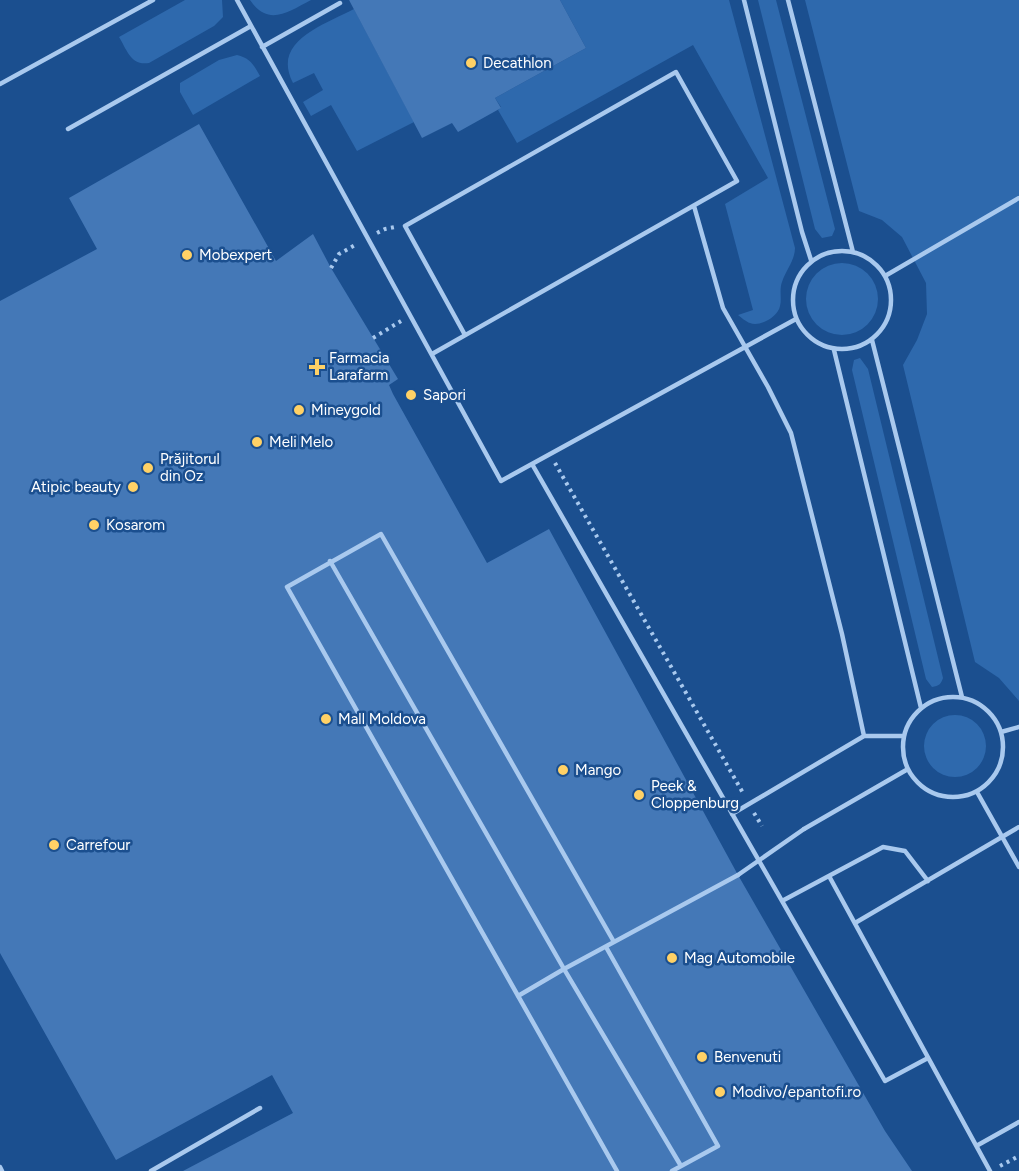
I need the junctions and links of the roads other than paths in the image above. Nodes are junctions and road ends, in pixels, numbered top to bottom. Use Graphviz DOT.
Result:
graph roads {
  1 [pos="153,0"];
  2 [pos="237,0"];
  3 [pos="744,0"];
  4 [pos="788,0"];
  5 [pos="340,3"];
  6 [pos="251,26"];
  7 [pos="262,47"];
  8 [pos="0,84"];
  9 [pos="68,129"];
  10 [pos="1019,198"];
  11 [pos="694,206"];
  12 [pos="853,252"];
  13 [pos="811,260"];
  14 [pos="885,276"];
  15 [pos="796,319"];
  16 [pos="465,335"];
  17 [pos="872,340"];
  18 [pos="744,347"];
  19 [pos="834,350"];
  20 [pos="432,354"];
  21 [pos="532,464"];
  22 [pos="330,561"];
  23 [pos="962,697"];
  24 [pos="921,708"];
  25 [pos="1019,727"];
  26 [pos="1001,732"];
  27 [pos="864,736"];
  28 [pos="904,736"];
  29 [pos="908,768"];
  30 [pos="976,792"];
  31 [pos="732,814"];
  32 [pos="1019,827"];
  33 [pos="1002,836"];
  34 [pos="1019,867"];
  35 [pos="829,876"];
  36 [pos="928,881"];
  37 [pos="782,901"];
  38 [pos="855,923"];
  39 [pos="614,942"];
  40 [pos="606,947"];
  41 [pos="564,969"];
  42 [pos="518,996"];
  43 [pos="928,1058"];
  44 [pos="260,1108"];
  45 [pos="1019,1122"];
  46 [pos="978,1145"];
  47 [pos="681,1166"];
  48 [pos="151,1171"];
  49 [pos="617,1171"];
  50 [pos="672,1171"];
  51 [pos="991,1171"];
  1 -- 8 [label="lane"];
  2 -- 6 [label="lane"];
  3 -- 13 [label="lane"];
  4 -- 12 [label="lane"];
  5 -- 7 [label="lane"];
  6 -- 7 [label="lane"];
  6 -- 9 [label="lane"];
  7 -- 20 [label="lane"];
  10 -- 14 [label="lane"];
  11 -- 16 [label="lane"];
  11 -- 16 [label="lane"];
  11 -- 18 [label="lane"];
  12 -- 13 [label="lane"];
  12 -- 14 [label="lane"];
  13 -- 15 [label="lane"];
  14 -- 17 [label="lane"];
  15 -- 18 [label="lane"];
  15 -- 19 [label="lane"];
  16 -- 20 [label="lane"];
  17 -- 19 [label="lane"];
  17 -- 23 [label="lane"];
  18 -- 21 [label="lane"];
  18 -- 27 [label="lane"];
  19 -- 24 [label="lane"];
  20 -- 21 [label="lane"];
  21 -- 31 [label="lane"];
  22 -- 39 [label="lane"];
  22 -- 41 [label="lane"];
  22 -- 42 [label="lane"];
  23 -- 24 [label="lane"];
  23 -- 26 [label="lane"];
  24 -- 28 [label="lane"];
  25 -- 26 [label="lane"];
  26 -- 30 [label="lane"];
  27 -- 28 [label="lane"];
  27 -- 31 [label="lane"];
  28 -- 29 [label="lane"];
  29 -- 30 [label="lane"];
  29 -- 39 [label="lane, bridge"];
  30 -- 33 [label="lane"];
  31 -- 37 [label="lane"];
  32 -- 33 [label="lane"];
  33 -- 34 [label="lane"];
  33 -- 36 [label="lane"];
  35 -- 36 [label="lane"];
  35 -- 37 [label="lane"];
  35 -- 38 [label="lane"];
  36 -- 38 [label="lane"];
  37 -- 43 [label="lane"];
  38 -- 43 [label="lane"];
  39 -- 40 [label="lane"];
  40 -- 41 [label="lane"];
  40 -- 47 [label="lane"];
  41 -- 42 [label="lane"];
  41 -- 47 [label="lane"];
  42 -- 49 [label="lane"];
  43 -- 46 [label="lane"];
  44 -- 48 [label="lane"];
  45 -- 46 [label="lane"];
  46 -- 51 [label="lane"];
  47 -- 50 [label="lane"];
}
